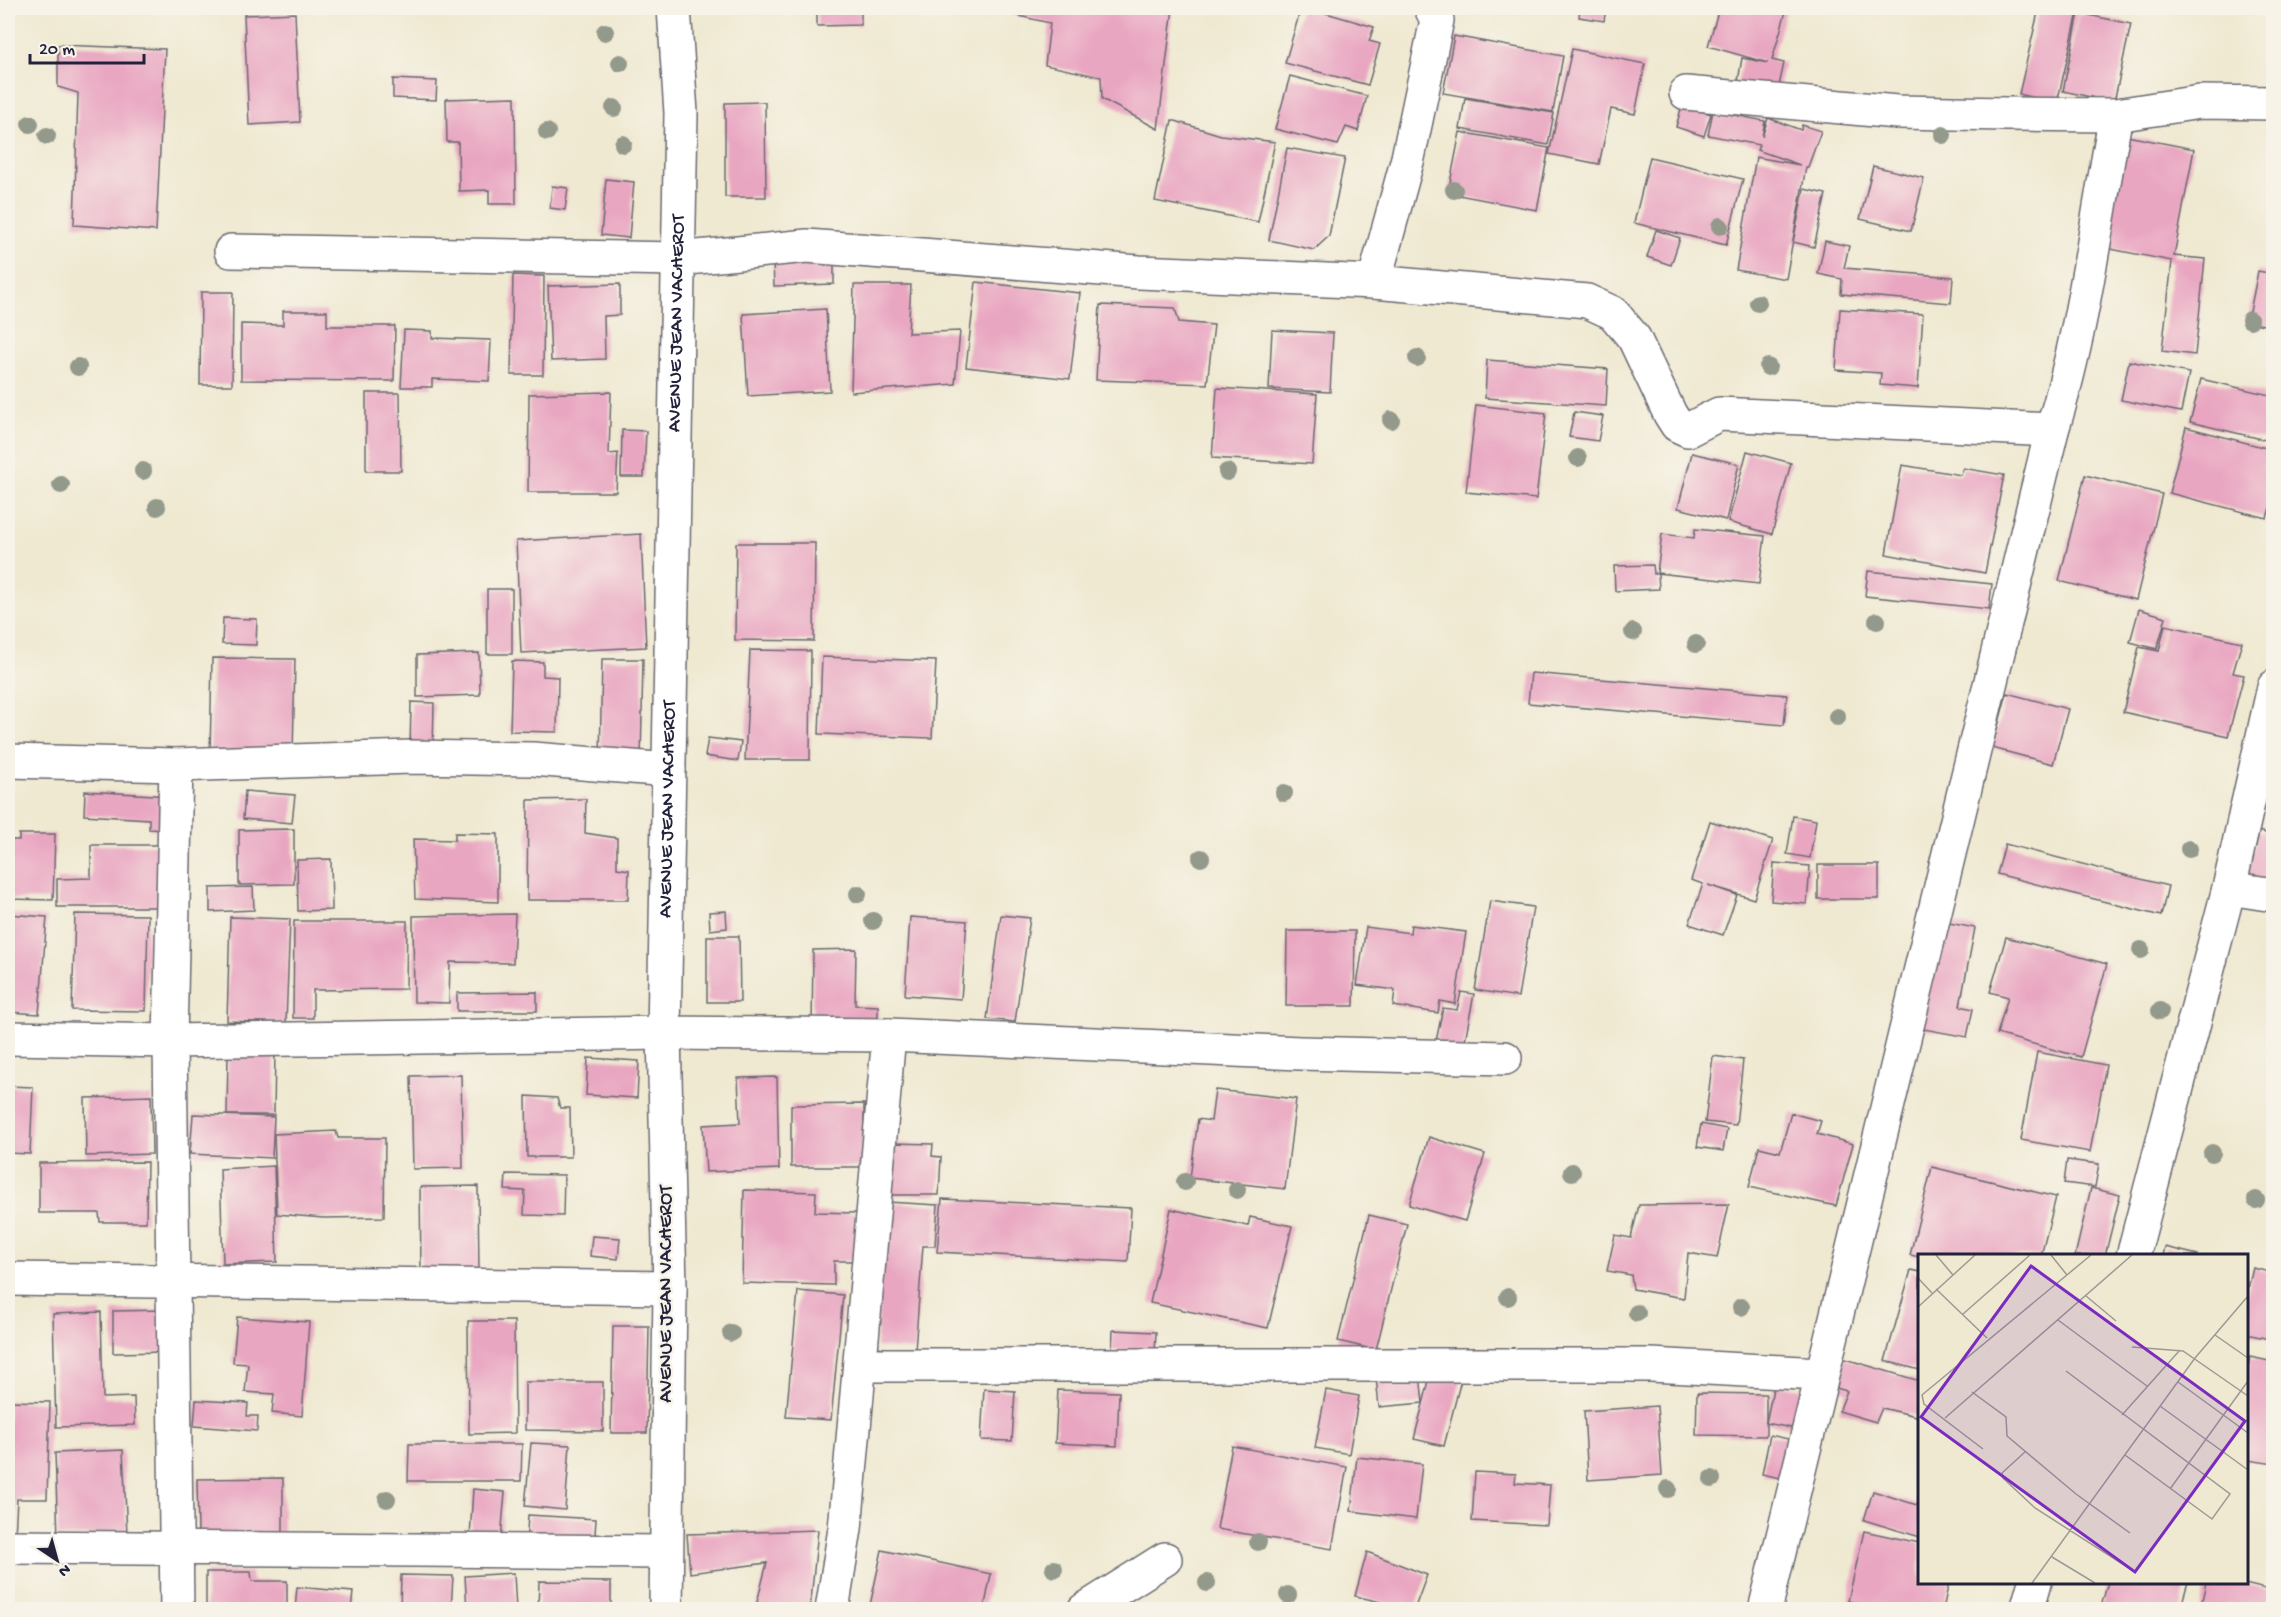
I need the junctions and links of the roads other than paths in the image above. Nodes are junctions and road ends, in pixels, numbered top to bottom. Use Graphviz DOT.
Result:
graph roads {
  1 [pos="674,8"];
  2 [pos="1431,8"];
  3 [pos="1686,93"];
  4 [pos="2274,103"];
  5 [pos="2116,115"];
  6 [pos="231,251"];
  7 [pos="678,259"];
  8 [pos="1374,282"];
  9 [pos="2052,430"];
  10 [pos="2274,687"];
  11 [pos="8,761"];
  12 [pos="177,765"];
  13 [pos="669,770"];
  14 [pos="2229,888"];
  15 [pos="2274,895"];
  16 [pos="664,1033"];
  17 [pos="889,1035"];
  18 [pos="8,1038"];
  19 [pos="170,1041"];
  20 [pos="1505,1058"];
  21 [pos="2134,1254"];
  22 [pos="8,1279"];
  23 [pos="171,1280"];
  24 [pos="670,1288"];
  25 [pos="860,1365"];
  26 [pos="1820,1374"];
  27 [pos="175,1546"];
  28 [pos="8,1547"];
  29 [pos="665,1552"];
  30 [pos="1165,1559"];
  31 [pos="2035,1584"];
  32 [pos="177,1610"];
  33 [pos="666,1610"];
  34 [pos="832,1610"];
  35 [pos="1084,1610"];
  36 [pos="1765,1610"];
  37 [pos="2027,1610"];
  1 -- 7 [label="street, AVENUE JEAN VACHEROT"];
  2 -- 8 [label="street"];
  3 -- 5 [label="street"];
  4 -- 5 [label="street"];
  5 -- 9 [label="street"];
  6 -- 7 [label="street"];
  7 -- 8 [label="street"];
  7 -- 13 [label="street, AVENUE JEAN VACHEROT"];
  8 -- 9 [label="street"];
  9 -- 26 [label="street"];
  10 -- 14 [label="street"];
  11 -- 12 [label="street"];
  12 -- 13 [label="street"];
  12 -- 19 [label="street"];
  13 -- 16 [label="street, AVENUE JEAN VACHEROT"];
  14 -- 15 [label="street"];
  14 -- 21 [label="street"];
  16 -- 17 [label="street"];
  16 -- 19 [label="street"];
  16 -- 24 [label="street, AVENUE JEAN VACHEROT"];
  17 -- 20 [label="street"];
  17 -- 25 [label="street"];
  18 -- 19 [label="street"];
  19 -- 23 [label="street"];
  22 -- 23 [label="street"];
  23 -- 24 [label="street"];
  23 -- 27 [label="street"];
  24 -- 29 [label="street, AVENUE JEAN VACHEROT"];
  25 -- 26 [label="street"];
  25 -- 34 [label="street"];
  26 -- 36 [label="street"];
  27 -- 28 [label="street"];
  27 -- 29 [label="street"];
  27 -- 32 [label="street"];
  29 -- 33 [label="street, AVENUE JEAN VACHEROT"];
  30 -- 35 [label="street"];
  31 -- 37 [label="street"];
}
